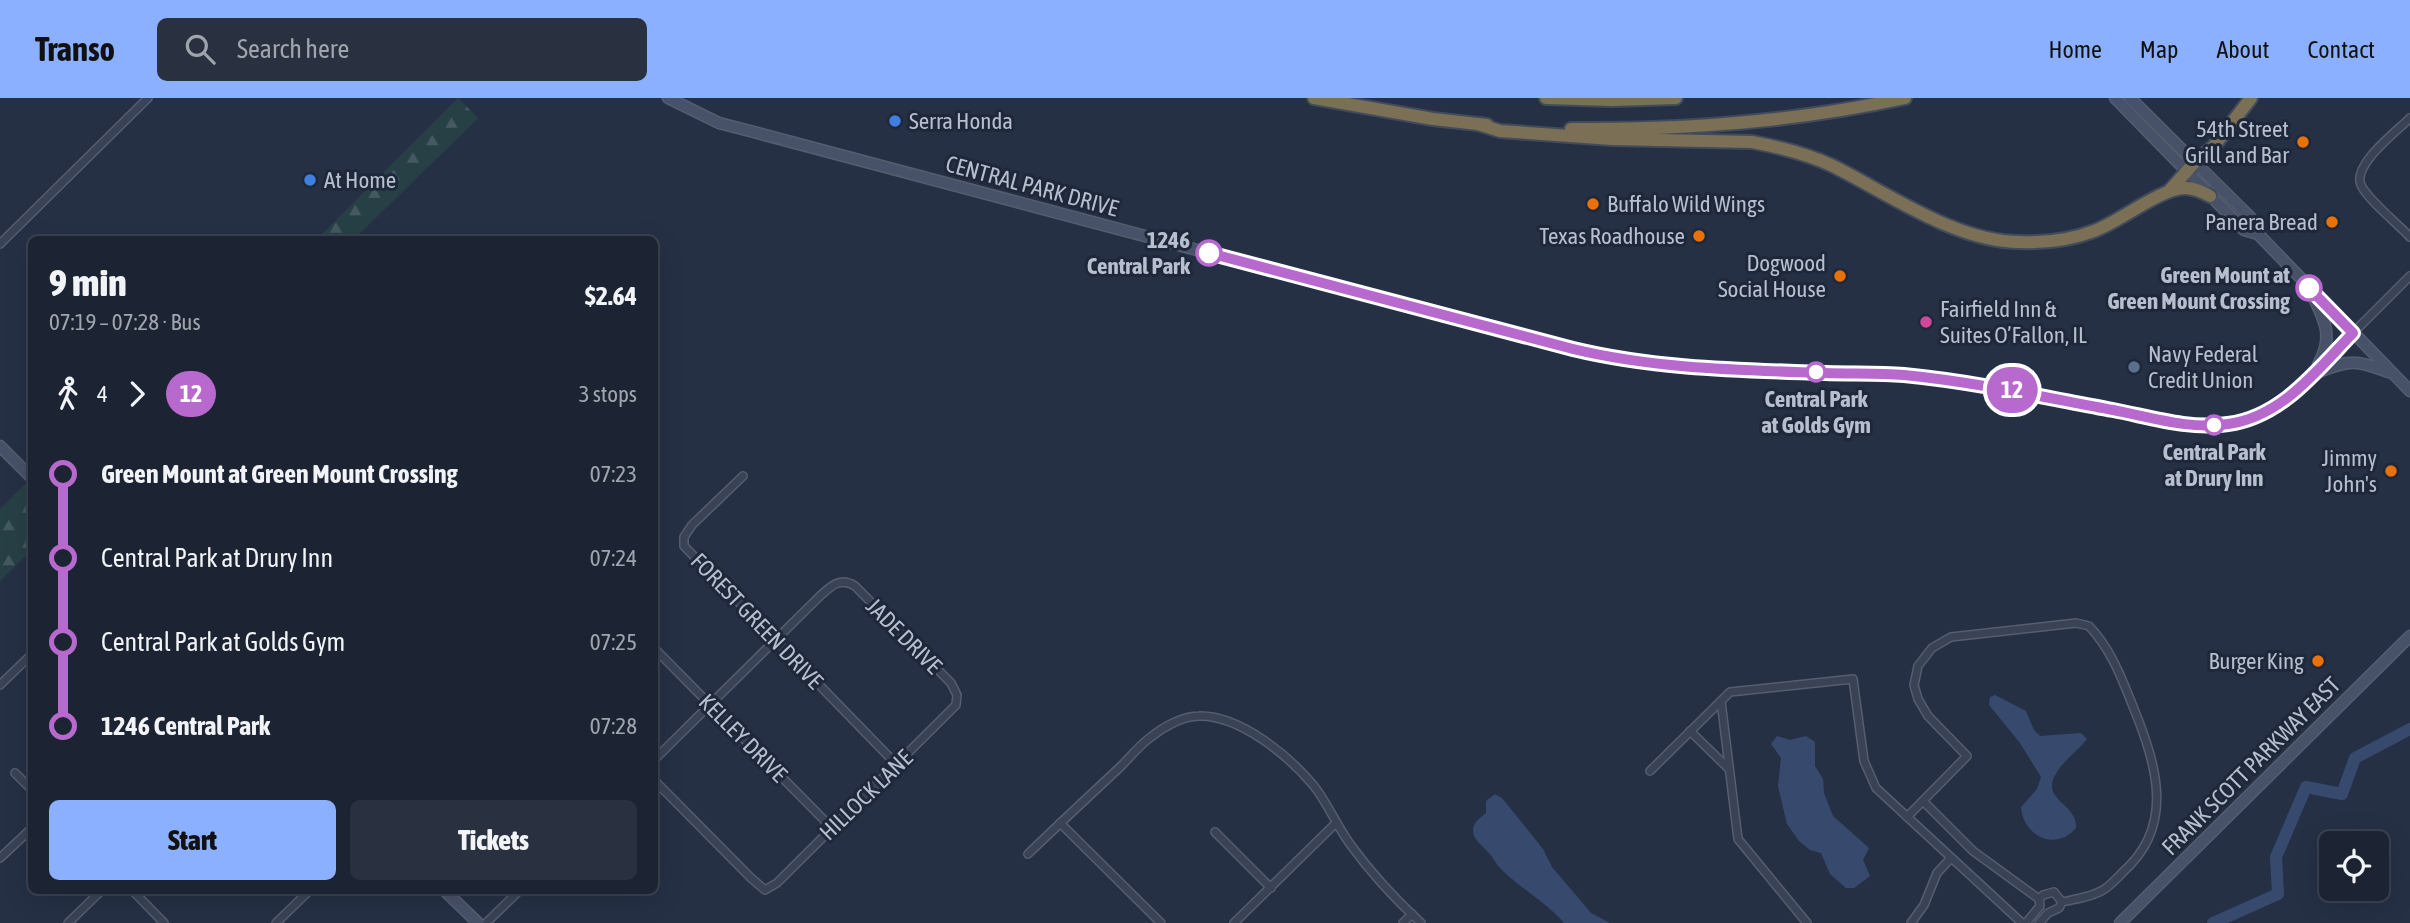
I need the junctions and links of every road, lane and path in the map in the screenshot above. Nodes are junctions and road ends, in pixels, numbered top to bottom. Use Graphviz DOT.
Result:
graph roads {
  1 [pos="148,98"];
  2 [pos="668,98"];
  3 [pos="1314,98"];
  4 [pos="1546,98"];
  5 [pos="1676,98"];
  6 [pos="1905,98"];
  7 [pos="2115,98"];
  8 [pos="2130,98"];
  9 [pos="2251,98"];
  10 [pos="2410,118"];
  11 [pos="1478,124"];
  12 [pos="2195,162"];
  13 [pos="2185,172"];
  14 [pos="2167,193"];
  15 [pos="2210,196"];
  16 [pos="2258,234"];
  17 [pos="2410,237"];
  18 [pos="0,244"];
  19 [pos="2410,276"];
  20 [pos="2308,287"];
  21 [pos="2353,333"];
  22 [pos="2393,374"];
  23 [pos="2312,375"];
  24 [pos="2410,391"];
  25 [pos="0,446"];
  26 [pos="28,474"];
  27 [pos="743,476"];
  28 [pos="2410,636"];
  29 [pos="775,639"];
  30 [pos="658,652"];
  31 [pos="28,658"];
  32 [pos="0,685"];
  33 [pos="957,695"];
  34 [pos="1721,701"];
  35 [pos="711,705"];
  36 [pos="1690,731"];
  37 [pos="658,756"];
  38 [pos="897,765"];
  39 [pos="1729,769"];
  40 [pos="1650,771"];
  41 [pos="15,774"];
  42 [pos="658,784"];
  43 [pos="28,786"];
  44 [pos="1923,801"];
  45 [pos="1907,817"];
  46 [pos="1060,823"];
  47 [pos="1336,823"];
  48 [pos="832,828"];
  49 [pos="28,832"];
  50 [pos="1215,832"];
  51 [pos="1028,854"];
  52 [pos="0,858"];
  53 [pos="1951,858"];
  54 [pos="1271,888"];
  55 [pos="98,894"];
  56 [pos="136,894"];
  57 [pos="306,894"];
  58 [pos="448,894"];
  59 [pos="516,894"];
  60 [pos="2039,899"];
  61 [pos="2062,902"];
  62 [pos="1412,914"];
  63 [pos="68,923"];
  64 [pos="164,923"];
  65 [pos="276,923"];
  66 [pos="478,923"];
  67 [pos="486,923"];
  68 [pos="1160,923"];
  69 [pos="1234,923"];
  70 [pos="1403,923"];
  71 [pos="1421,923"];
  72 [pos="1807,923"];
  73 [pos="1911,923"];
  74 [pos="2024,923"];
  75 [pos="2039,923"];
  76 [pos="2120,923"];
  1 -- 18 [label="street"];
  2 -- 23 [label="street, CENTRAL PARK DRIVE"];
  3 -- 11 [label="highway"];
  4 -- 5 [label="highway"];
  6 -- 11 [label="highway"];
  7 -- 13 [label="street"];
  8 -- 12 [label="street"];
  9 -- 12 [label="highway"];
  10 -- 17 [label="street"];
  11 -- 14 [label="highway"];
  12 -- 13 [label="highway"];
  12 -- 16 [label="street"];
  13 -- 14 [label="highway"];
  13 -- 15 [label="street"];
  14 -- 15 [label="highway"];
  15 -- 16 [label="street"];
  16 -- 20 [label="street"];
  19 -- 21 [label="street"];
  20 -- 21 [label="street"];
  20 -- 23 [label="street"];
  21 -- 22 [label="street"];
  21 -- 23 [label="street, CENTRAL PARK DRIVE"];
  22 -- 23 [label="street"];
  22 -- 24 [label="street"];
  25 -- 26 [label="street"];
  27 -- 29 [label="street, FOREST GREEN DRIVE"];
  28 -- 76 [label="street, FRANK SCOTT PARKWAY EAST"];
  29 -- 33 [label="street, JADE DRIVE"];
  29 -- 35 [label="street"];
  29 -- 38 [label="street, FOREST GREEN DRIVE"];
  30 -- 35 [label="street, KELLEY DRIVE"];
  31 -- 32 [label="street"];
  33 -- 38 [label="street, HILLOCK LANE"];
  34 -- 36 [label="street"];
  34 -- 39 [label="street"];
  34 -- 45 [label="street"];
  35 -- 37 [label="street"];
  35 -- 48 [label="street, KELLEY DRIVE"];
  36 -- 39 [label="street"];
  36 -- 40 [label="street"];
  38 -- 48 [label="street, HILLOCK LANE"];
  39 -- 72 [label="street"];
  41 -- 43 [label="street"];
  42 -- 48 [label="street, HILLOCK LANE"];
  44 -- 45 [label="street"];
  44 -- 60 [label="street"];
  44 -- 61 [label="street"];
  45 -- 53 [label="street"];
  46 -- 47 [label="street"];
  46 -- 51 [label="street"];
  46 -- 68 [label="street"];
  47 -- 54 [label="street"];
  47 -- 62 [label="street"];
  49 -- 52 [label="street"];
  50 -- 54 [label="street"];
  53 -- 73 [label="street"];
  53 -- 74 [label="street"];
  54 -- 69 [label="street"];
  55 -- 63 [label="street"];
  56 -- 64 [label="street"];
  57 -- 65 [label="street"];
  58 -- 66 [label="street"];
  59 -- 67 [label="street"];
  60 -- 61 [label="street"];
  60 -- 74 [label="street"];
  61 -- 75 [label="street"];
  62 -- 70 [label="street"];
  62 -- 71 [label="street"];
}
